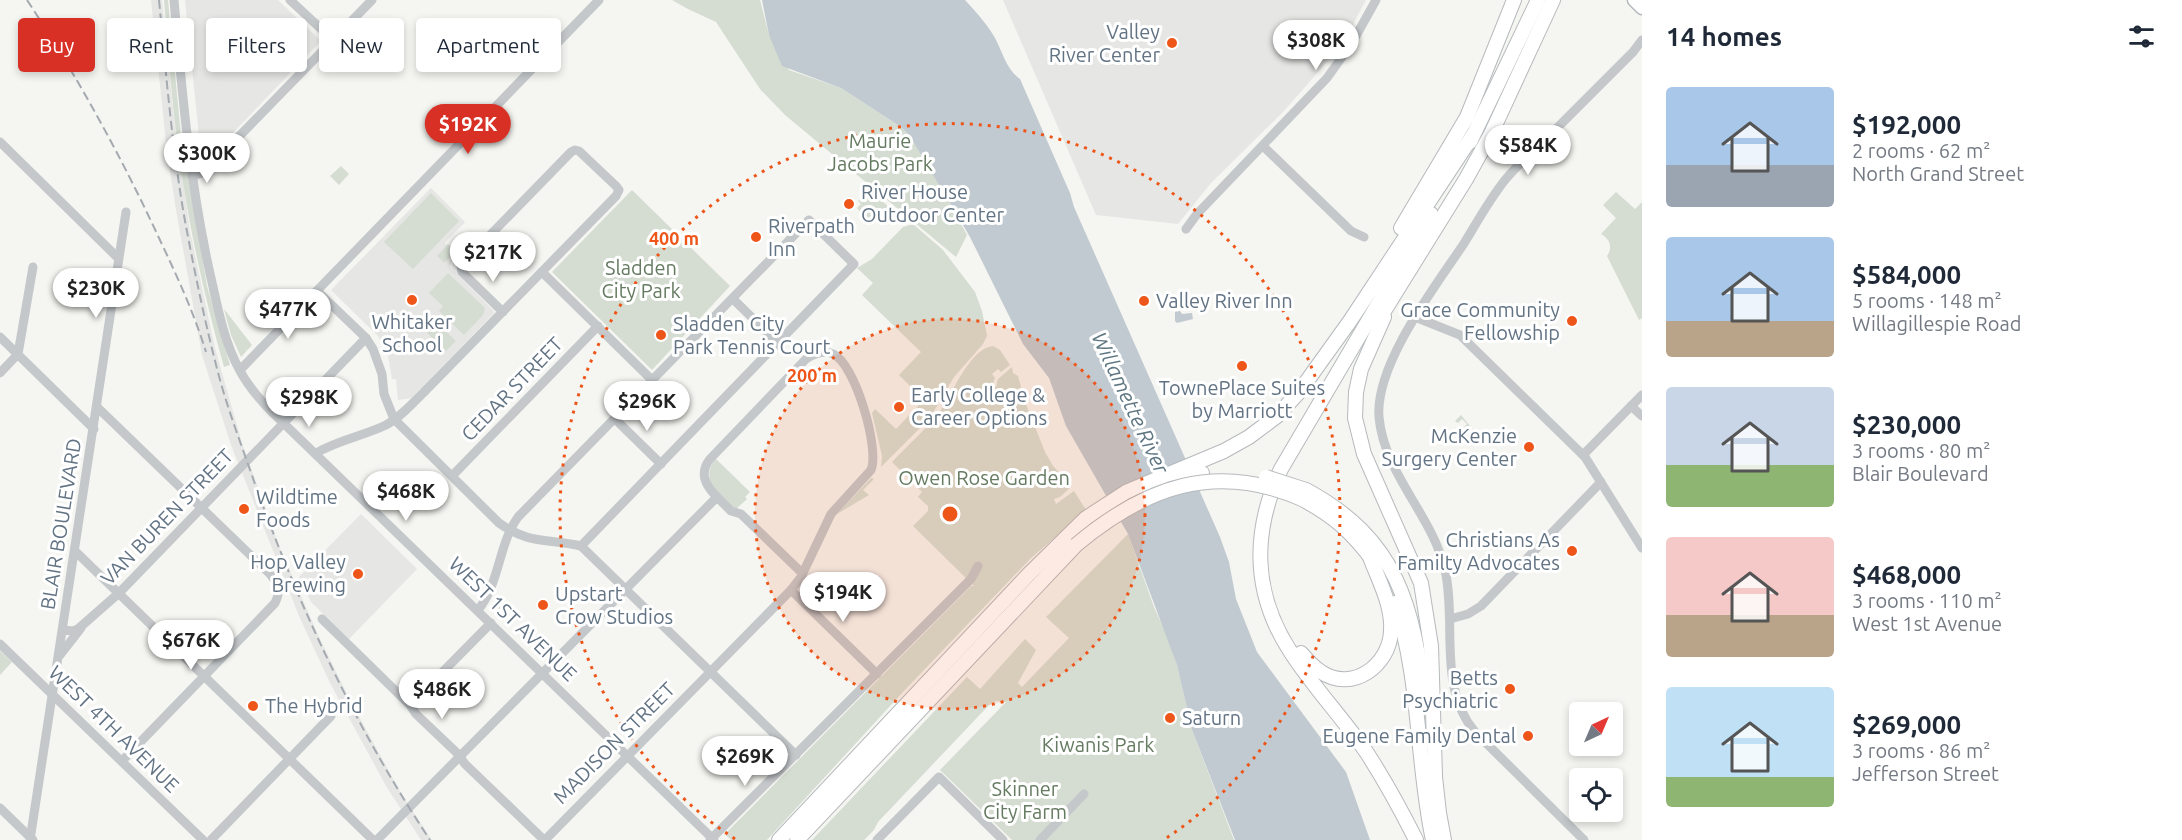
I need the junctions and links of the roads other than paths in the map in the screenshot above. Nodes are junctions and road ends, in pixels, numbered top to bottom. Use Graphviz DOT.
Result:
graph roads {
  1 [pos="174,0"];
  2 [pos="290,0"];
  3 [pos="372,0"];
  4 [pos="599,0"];
  5 [pos="1376,0"];
  6 [pos="1514,0"];
  7 [pos="1536,0"];
  8 [pos="1554,0"];
  9 [pos="1634,0"];
  10 [pos="1642,8"];
  11 [pos="354,18"];
  12 [pos="319,27"];
  13 [pos="1642,40"];
  14 [pos="319,54"];
  15 [pos="1473,135"];
  16 [pos="0,142"];
  17 [pos="1263,146"];
  18 [pos="192,176"];
  19 [pos="126,212"];
  20 [pos="1186,229"];
  21 [pos="1365,237"];
  22 [pos="118,258"];
  23 [pos="33,267"];
  24 [pos="542,272"];
  25 [pos="317,291"];
  26 [pos="733,299"];
  27 [pos="1390,305"];
  28 [pos="503,312"];
  29 [pos="1415,317"];
  30 [pos="598,326"];
  31 [pos="0,337"];
  32 [pos="366,338"];
  33 [pos="778,343"];
  34 [pos="1329,349"];
  35 [pos="18,354"];
  36 [pos="240,370"];
  37 [pos="0,373"];
  38 [pos="653,381"];
  39 [pos="1642,395"];
  40 [pos="1631,406"];
  41 [pos="97,407"];
  42 [pos="1642,416"];
  43 [pos="394,419"];
  44 [pos="615,419"];
  45 [pos="283,423"];
  46 [pos="94,429"];
  47 [pos="316,453"];
  48 [pos="1583,455"];
  49 [pos="661,464"];
  50 [pos="452,477"];
  51 [pos="1601,482"];
  52 [pos="1304,495"];
  53 [pos="717,497"];
  54 [pos="201,508"];
  55 [pos="509,530"];
  56 [pos="1073,539"];
  57 [pos="581,546"];
  58 [pos="1642,548"];
  59 [pos="75,551"];
  60 [pos="1370,557"];
  61 [pos="978,566"];
  62 [pos="802,573"];
  63 [pos="625,590"];
  64 [pos="791,590"];
  65 [pos="119,593"];
  66 [pos="478,610"];
  67 [pos="322,619"];
  68 [pos="1450,619"];
  69 [pos="491,623"];
  70 [pos="82,626"];
  71 [pos="63,630"];
  72 [pos="0,644"];
  73 [pos="59,656"];
  74 [pos="543,673"];
  75 [pos="710,673"];
  76 [pos="877,674"];
  77 [pos="204,676"];
  78 [pos="53,696"];
  79 [pos="411,705"];
  80 [pos="331,716"];
  81 [pos="796,755"];
  82 [pos="459,757"];
  83 [pos="627,757"];
  84 [pos="290,758"];
  85 [pos="122,761"];
  86 [pos="1435,776"];
  87 [pos="1084,794"];
  88 [pos="0,808"];
  89 [pos="798,838"];
  90 [pos="881,838"];
  91 [pos="31,839"];
  92 [pos="712,839"];
  93 [pos="203,840"];
  94 [pos="211,840"];
  95 [pos="375,840"];
  96 [pos="544,840"];
  97 [pos="779,840"];
  98 [pos="1003,840"];
  99 [pos="1040,840"];
  100 [pos="1416,840"];
  101 [pos="1433,840"];
  102 [pos="1444,840"];
  103 [pos="1584,840"];
  1 -- 18 [label="street, WEST 1ST AVENUE"];
  2 -- 12 [label="street"];
  3 -- 11 [label="street"];
  4 -- 25 [label="street"];
  5 -- 17 [label="street"];
  6 -- 34 [label="highway"];
  7 -- 15 [label="highway"];
  8 -- 27 [label="highway"];
  9 -- 10 [label="main road"];
  13 -- 29 [label="street"];
  14 -- 18 [label="street"];
  15 -- 34 [label="highway"];
  15 -- 100 [label="highway"];
  16 -- 22 [label="street"];
  17 -- 20 [label="street"];
  17 -- 21 [label="street"];
  18 -- 36 [label="street, WEST 1ST AVENUE"];
  19 -- 22 [label="street, BLAIR BOULEVARD"];
  22 -- 41 [label="street, BLAIR BOULEVARD"];
  23 -- 35 [label="street"];
  24 -- 28 [label="street"];
  24 -- 28 [label="street"];
  24 -- 30 [label="street"];
  25 -- 32 [label="street"];
  25 -- 36 [label="street"];
  26 -- 33 [label="street"];
  26 -- 33 [label="street"];
  26 -- 38 [label="street"];
  27 -- 60 [label="highway"];
  27 -- 86 [label="highway"];
  28 -- 43 [label="street"];
  29 -- 48 [label="street"];
  29 -- 68 [label="street"];
  30 -- 38 [label="street"];
  30 -- 50 [label="street, CEDAR STREET"];
  31 -- 35 [label="street"];
  32 -- 43 [label="street"];
  32 -- 45 [label="street, VAN BUREN STREET"];
  33 -- 49 [label="street"];
  34 -- 56 [label="highway"];
  35 -- 37 [label="street"];
  35 -- 46 [label="street"];
  36 -- 45 [label="street, WEST 1ST AVENUE"];
  38 -- 44 [label="street"];
  39 -- 40 [label="street"];
  40 -- 42 [label="street"];
  40 -- 48 [label="street"];
  41 -- 46 [label="street, BLAIR BOULEVARD"];
  41 -- 54 [label="street"];
  43 -- 47 [label="street"];
  43 -- 50 [label="street"];
  44 -- 49 [label="street"];
  44 -- 55 [label="street"];
  45 -- 47 [label="street, WEST 1ST AVENUE"];
  45 -- 54 [label="street, VAN BUREN STREET"];
  46 -- 59 [label="street, BLAIR BOULEVARD"];
  47 -- 66 [label="street, WEST 1ST AVENUE"];
  48 -- 51 [label="street"];
  49 -- 57 [label="street"];
  50 -- 55 [label="street"];
  51 -- 58 [label="street"];
  51 -- 68 [label="street"];
  52 -- 56 [label="highway, bridge"];
  52 -- 60 [label="highway"];
  52 -- 86 [label="highway"];
  53 -- 62 [label="street"];
  53 -- 62 [label="street, MADISON STREET"];
  53 -- 63 [label="street"];
  54 -- 65 [label="street, VAN BUREN STREET"];
  54 -- 77 [label="street"];
  55 -- 57 [label="street"];
  55 -- 66 [label="street"];
  56 -- 89 [label="highway"];
  56 -- 97 [label="highway"];
  57 -- 63 [label="street"];
  59 -- 65 [label="street"];
  59 -- 71 [label="street, BLAIR BOULEVARD"];
  60 -- 101 [label="highway"];
  61 -- 76 [label="street"];
  62 -- 64 [label="street, MADISON STREET"];
  63 -- 74 [label="street"];
  63 -- 75 [label="street"];
  64 -- 75 [label="street, MADISON STREET"];
  64 -- 76 [label="street"];
  65 -- 70 [label="street, VAN BUREN STREET"];
  65 -- 77 [label="street"];
  66 -- 69 [label="street, WEST 1ST AVENUE"];
  67 -- 79 [label="street"];
  68 -- 103 [label="street"];
  69 -- 74 [label="street, WEST 1ST AVENUE"];
  69 -- 79 [label="street"];
  70 -- 71 [label="street, VAN BUREN STREET"];
  70 -- 73 [label="street"];
  71 -- 73 [label="street, BLAIR BOULEVARD"];
  72 -- 78 [label="street, WEST 4TH AVENUE"];
  73 -- 78 [label="street, BLAIR BOULEVARD"];
  74 -- 82 [label="street"];
  74 -- 83 [label="street, WEST 1ST AVENUE"];
  75 -- 81 [label="street"];
  75 -- 83 [label="street, MADISON STREET"];
  76 -- 81 [label="street"];
  77 -- 84 [label="street"];
  77 -- 85 [label="street"];
  78 -- 85 [label="street, WEST 4TH AVENUE"];
  78 -- 91 [label="street, BLAIR BOULEVARD"];
  79 -- 82 [label="street"];
  80 -- 84 [label="street"];
  81 -- 92 [label="street"];
  82 -- 95 [label="street"];
  82 -- 96 [label="street"];
  83 -- 92 [label="street, WEST 1ST AVENUE"];
  83 -- 96 [label="street, MADISON STREET"];
  84 -- 94 [label="street"];
  84 -- 95 [label="street"];
  85 -- 93 [label="street, WEST 4TH AVENUE"];
  86 -- 102 [label="highway"];
  87 -- 99 [label="street"];
  88 -- 91 [label="street"];
  90 -- 98 [label="street"];
}
